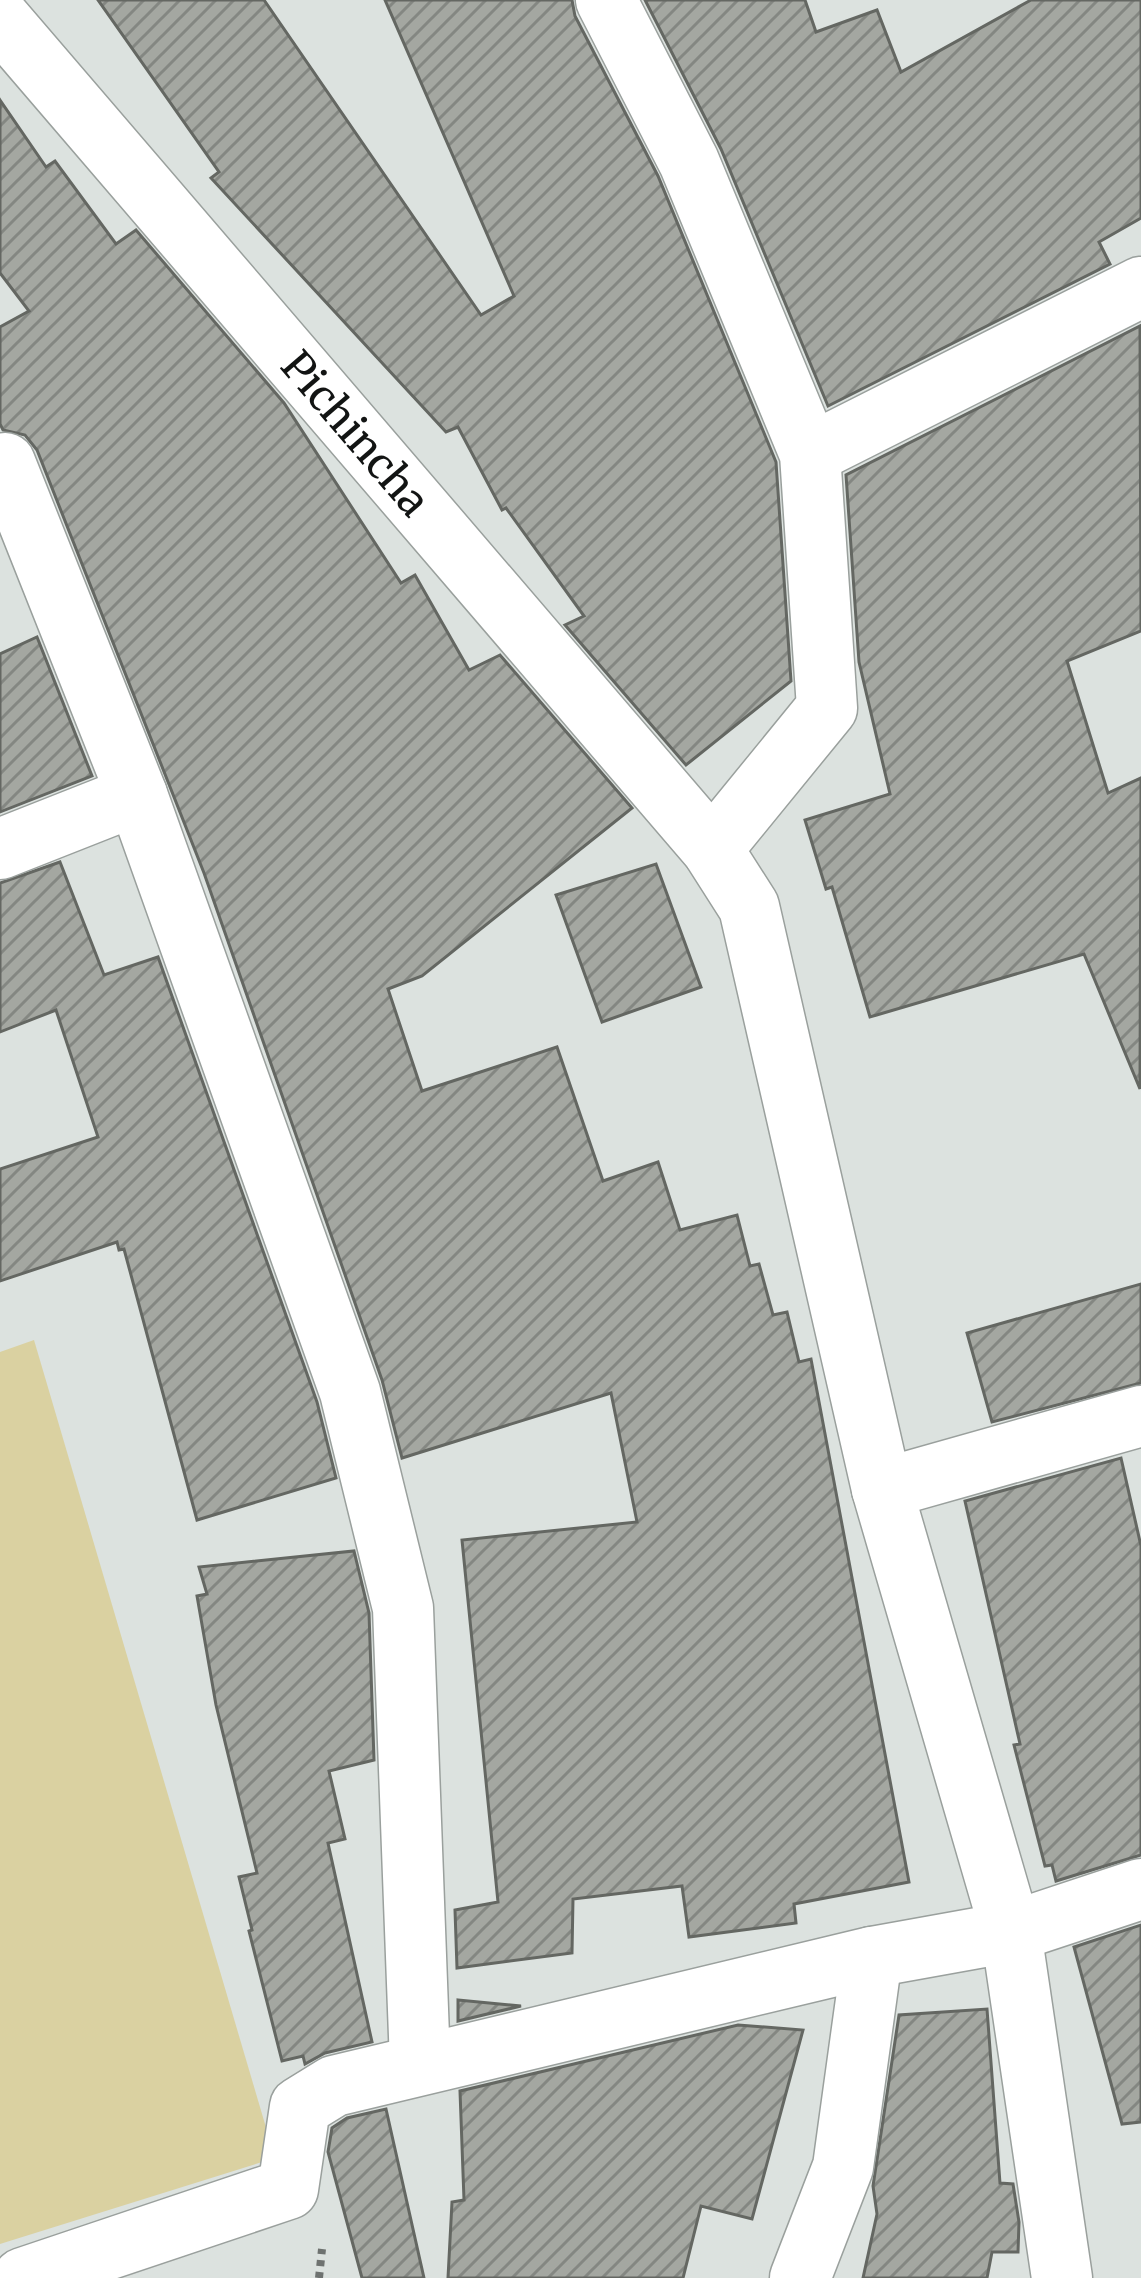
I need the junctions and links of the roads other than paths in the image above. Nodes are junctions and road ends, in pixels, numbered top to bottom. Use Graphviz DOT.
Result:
graph roads {
  1 [pos="607,0"];
  2 [pos="0,19"];
  3 [pos="1141,287"];
  4 [pos="810,454"];
  5 [pos="4,463"];
  6 [pos="137,796"];
  7 [pos="0,849"];
  8 [pos="712,849"];
  9 [pos="1141,1416"];
  10 [pos="882,1489"];
  11 [pos="1141,1889"];
  12 [pos="1011,1932"];
  13 [pos="872,1957"];
  14 [pos="421,2063"];
  15 [pos="23,2278"];
  16 [pos="800,2278"];
  17 [pos="1062,2278"];
  1 -- 4 [label="street"];
  2 -- 8 [label="street, Pichincha"];
  3 -- 4 [label="street"];
  4 -- 8 [label="street"];
  5 -- 6 [label="street"];
  6 -- 7 [label="street"];
  6 -- 14 [label="street"];
  8 -- 10 [label="street, Pichincha"];
  9 -- 10 [label="street"];
  10 -- 12 [label="street, Pichincha"];
  11 -- 12 [label="street"];
  12 -- 13 [label="street"];
  12 -- 17 [label="street, Pichincha"];
  13 -- 14 [label="street"];
  13 -- 16 [label="street"];
  14 -- 15 [label="street"];
}
